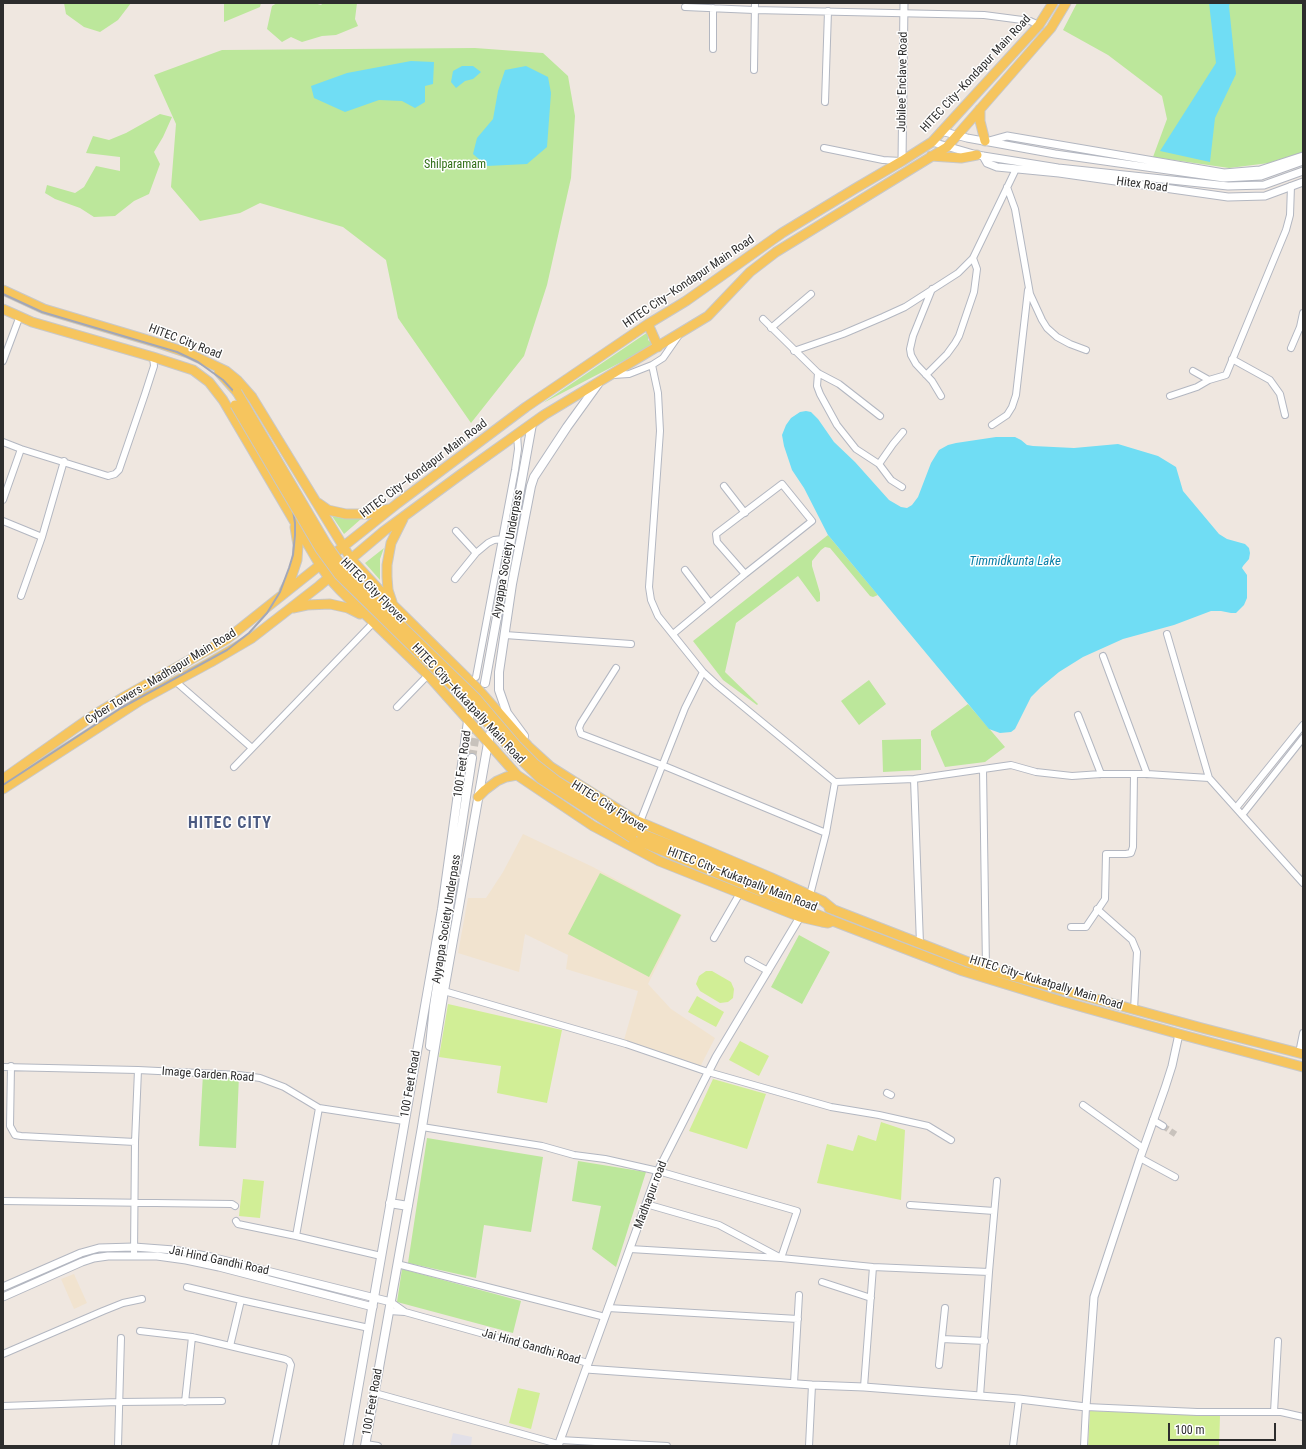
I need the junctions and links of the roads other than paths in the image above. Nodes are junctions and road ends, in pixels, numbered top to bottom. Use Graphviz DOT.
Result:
graph roads {
  1 [pos="755,3"];
  2 [pos="904,3"];
  3 [pos="1053,3"];
  4 [pos="1066,3"];
  5 [pos="685,7"];
  6 [pos="713,8"];
  7 [pos="754,10"];
  8 [pos="828,11"];
  9 [pos="904,13"];
  10 [pos="1039,25"];
  11 [pos="713,49"];
  12 [pos="1010,56"];
  13 [pos="1020,63"];
  14 [pos="754,70"];
  15 [pos="825,102"];
  16 [pos="980,109"];
  17 [pos="941,131"];
  18 [pos="956,135"];
  19 [pos="986,141"];
  20 [pos="932,142"];
  21 [pos="947,147"];
  22 [pos="824,148"];
  23 [pos="931,156"];
  24 [pos="980,156"];
  25 [pos="1303,156"];
  26 [pos="1303,161"];
  27 [pos="902,162"];
  28 [pos="1016,169"];
  29 [pos="1303,171"];
  30 [pos="1303,182"];
  31 [pos="1291,186"];
  32 [pos="1007,187"];
  33 [pos="973,258"];
  34 [pos="1028,287"];
  35 [pos="3,290"];
  36 [pos="932,290"];
  37 [pos="811,294"];
  38 [pos="3,309"];
  39 [pos="1303,313"];
  40 [pos="19,316"];
  41 [pos="763,319"];
  42 [pos="648,324"];
  43 [pos="1302,327"];
  44 [pos="770,328"];
  45 [pos="680,333"];
  46 [pos="658,347"];
  47 [pos="1291,348"];
  48 [pos="794,350"];
  49 [pos="1086,350"];
  50 [pos="153,357"];
  51 [pos="200,359"];
  52 [pos="1232,359"];
  53 [pos="3,361"];
  54 [pos="652,365"];
  55 [pos="193,370"];
  56 [pos="1194,371"];
  57 [pos="818,374"];
  58 [pos="612,375"];
  59 [pos="926,375"];
  60 [pos="601,380"];
  61 [pos="1209,380"];
  62 [pos="941,396"];
  63 [pos="1170,396"];
  64 [pos="1285,415"];
  65 [pos="880,416"];
  66 [pos="532,424"];
  67 [pos="992,425"];
  68 [pos="903,432"];
  69 [pos="517,434"];
  70 [pos="3,442"];
  71 [pos="21,449"];
  72 [pos="64,461"];
  73 [pos="879,464"];
  74 [pos="304,482"];
  75 [pos="724,486"];
  76 [pos="902,487"];
  77 [pos="281,498"];
  78 [pos="3,500"];
  79 [pos="316,501"];
  80 [pos="398,503"];
  81 [pos="745,513"];
  82 [pos="406,515"];
  83 [pos="292,517"];
  84 [pos="3,521"];
  85 [pos="456,531"];
  86 [pos="42,537"];
  87 [pos="502,539"];
  88 [pos="343,547"];
  89 [pos="476,553"];
  90 [pos="351,559"];
  91 [pos="320,565"];
  92 [pos="685,570"];
  93 [pos="745,574"];
  94 [pos="329,578"];
  95 [pos="455,580"];
  96 [pos="21,596"];
  97 [pos="278,598"];
  98 [pos="710,603"];
  99 [pos="394,606"];
  100 [pos="290,609"];
  101 [pos="374,622"];
  102 [pos="673,634"];
  103 [pos="1167,634"];
  104 [pos="505,635"];
  105 [pos="631,644"];
  106 [pos="1103,656"];
  107 [pos="616,668"];
  108 [pos="703,672"];
  109 [pos="428,675"];
  110 [pos="476,677"];
  111 [pos="176,681"];
  112 [pos="485,683"];
  113 [pos="477,688"];
  114 [pos="397,707"];
  115 [pos="496,709"];
  116 [pos="1078,715"];
  117 [pos="468,721"];
  118 [pos="1303,725"];
  119 [pos="1303,738"];
  120 [pos="488,743"];
  121 [pos="528,746"];
  122 [pos="252,748"];
  123 [pos="472,758"];
  124 [pos="662,765"];
  125 [pos="234,767"];
  126 [pos="983,769"];
  127 [pos="1101,774"];
  128 [pos="1134,774"];
  129 [pos="1147,774"];
  130 [pos="517,775"];
  131 [pos="1209,778"];
  132 [pos="3,779"];
  133 [pos="914,779"];
  134 [pos="835,782"];
  135 [pos="3,789"];
  136 [pos="478,797"];
  137 [pos="1236,808"];
  138 [pos="1242,815"];
  139 [pos="640,822"];
  140 [pos="826,833"];
  141 [pos="716,869"];
  142 [pos="1303,883"];
  143 [pos="740,893"];
  144 [pos="810,895"];
  145 [pos="834,910"];
  146 [pos="1097,910"];
  147 [pos="800,917"];
  148 [pos="833,921"];
  149 [pos="1071,927"];
  150 [pos="714,938"];
  151 [pos="920,944"];
  152 [pos="748,960"];
  153 [pos="986,969"];
  154 [pos="768,971"];
  155 [pos="444,991"];
  156 [pos="1134,1010"];
  157 [pos="1303,1033"];
  158 [pos="1179,1034"];
  159 [pos="1301,1054"];
  160 [pos="3,1066"];
  161 [pos="11,1066"];
  162 [pos="1303,1067"];
  163 [pos="138,1070"];
  164 [pos="708,1072"];
  165 [pos="429,1080"];
  166 [pos="1083,1105"];
  167 [pos="319,1108"];
  168 [pos="1154,1120"];
  169 [pos="404,1121"];
  170 [pos="1164,1126"];
  171 [pos="422,1127"];
  172 [pos="951,1140"];
  173 [pos="135,1142"];
  174 [pos="1144,1148"];
  175 [pos="1140,1158"];
  176 [pos="658,1171"];
  177 [pos="1174,1177"];
  178 [pos="997,1181"];
  179 [pos="3,1201"];
  180 [pos="135,1202"];
  181 [pos="390,1203"];
  182 [pos="646,1204"];
  183 [pos="910,1205"];
  184 [pos="235,1206"];
  185 [pos="408,1206"];
  186 [pos="994,1211"];
  187 [pos="236,1221"];
  188 [pos="296,1236"];
  189 [pos="134,1247"];
  190 [pos="630,1249"];
  191 [pos="134,1256"];
  192 [pos="381,1256"];
  193 [pos="781,1258"];
  194 [pos="397,1264"];
  195 [pos="873,1267"];
  196 [pos="989,1272"];
  197 [pos="822,1282"];
  198 [pos="3,1287"];
  199 [pos="187,1287"];
  200 [pos="799,1295"];
  201 [pos="3,1297"];
  202 [pos="374,1298"];
  203 [pos="871,1298"];
  204 [pos="142,1299"];
  205 [pos="241,1300"];
  206 [pos="391,1302"];
  207 [pos="373,1307"];
  208 [pos="608,1308"];
  209 [pos="945,1308"];
  210 [pos="389,1311"];
  211 [pos="405,1312"];
  212 [pos="605,1318"];
  213 [pos="798,1319"];
  214 [pos="369,1328"];
  215 [pos="140,1331"];
  216 [pos="192,1337"];
  217 [pos="121,1338"];
  218 [pos="942,1339"];
  219 [pos="985,1341"];
  220 [pos="1278,1341"];
  221 [pos="230,1346"];
  222 [pos="3,1354"];
  223 [pos="939,1365"];
  224 [pos="587,1366"];
  225 [pos="794,1384"];
  226 [pos="812,1385"];
  227 [pos="864,1387"];
  228 [pos="375,1393"];
  229 [pos="980,1396"];
  230 [pos="1019,1399"];
  231 [pos="222,1401"];
  232 [pos="118,1402"];
  233 [pos="185,1402"];
  234 [pos="3,1406"];
  235 [pos="1086,1407"];
  236 [pos="1274,1412"];
  237 [pos="1303,1417"];
  238 [pos="559,1443"];
  239 [pos="366,1445"];
  240 [pos="118,1446"];
  241 [pos="275,1446"];
  242 [pos="348,1446"];
  243 [pos="378,1446"];
  244 [pos="667,1446"];
  245 [pos="809,1446"];
  246 [pos="1013,1446"];
  247 [pos="1084,1446"];
  1 -- 7 [label="street"];
  2 -- 9 [label="street, Jubilee Enclave Road"];
  3 -- 10 [label="main road, HITEC City–Kondapur Main Road"];
  4 -- 13 [label="main road, HITEC City–Kondapur Main Road"];
  5 -- 6 [label="street"];
  6 -- 7 [label="street"];
  6 -- 11 [label="street"];
  7 -- 8 [label="street"];
  7 -- 14 [label="street"];
  8 -- 9 [label="street"];
  8 -- 15 [label="street"];
  9 -- 10 [label="street"];
  9 -- 27 [label="street, Jubilee Enclave Road"];
  10 -- 12 [label="main road, HITEC City–Kondapur Main Road"];
  12 -- 13 [label="main road"];
  12 -- 17 [label="main road, HITEC City–Kondapur Main Road"];
  13 -- 16 [label="main road, HITEC City–Kondapur Main Road"];
  16 -- 18 [label="main road, HITEC City–Kondapur Main Road"];
  16 -- 19 [label="main road"];
  17 -- 18 [label="street, Hitex Road"];
  17 -- 20 [label="main road, HITEC City–Kondapur Main Road"];
  18 -- 19 [label="street, Hitex Road"];
  18 -- 21 [label="main road, HITEC City–Kondapur Main Road"];
  19 -- 25 [label="street, Hitex Road"];
  19 -- 26 [label="street, Hitex Road"];
  20 -- 21 [label="street, Hitex Road"];
  20 -- 27 [label="main road, HITEC City–Kondapur Main Road"];
  21 -- 23 [label="main road, HITEC City–Kondapur Main Road"];
  21 -- 24 [label="street, Hitex Road"];
  22 -- 27 [label="street"];
  23 -- 24 [label="main road"];
  23 -- 45 [label="main road, HITEC City–Kondapur Main Road"];
  24 -- 28 [label="street, Hitex Road"];
  24 -- 29 [label="street, Hitex Road"];
  27 -- 42 [label="main road, HITEC City–Kondapur Main Road"];
  28 -- 31 [label="street, Hitex Road"];
  28 -- 32 [label="street"];
  30 -- 31 [label="street, Hitex Road"];
  31 -- 52 [label="street"];
  32 -- 33 [label="street"];
  32 -- 34 [label="street"];
  33 -- 36 [label="street"];
  33 -- 59 [label="street"];
  34 -- 49 [label="street"];
  34 -- 67 [label="street"];
  35 -- 51 [label="main road, HITEC City Road"];
  36 -- 48 [label="street"];
  36 -- 59 [label="street"];
  37 -- 44 [label="street"];
  38 -- 40 [label="main road, HITEC City Road"];
  39 -- 43 [label="street"];
  40 -- 50 [label="main road, HITEC City Road"];
  40 -- 53 [label="street"];
  41 -- 44 [label="street"];
  42 -- 46 [label="main road"];
  42 -- 80 [label="main road, HITEC City–Kondapur Main Road"];
  43 -- 47 [label="street"];
  44 -- 48 [label="street"];
  45 -- 46 [label="main road, HITEC City–Kondapur Main Road"];
  45 -- 54 [label="street"];
  46 -- 58 [label="main road, HITEC City–Kondapur Main Road"];
  48 -- 57 [label="street"];
  50 -- 55 [label="main road, HITEC City Road"];
  50 -- 72 [label="street"];
  51 -- 74 [label="main road, HITEC City Road"];
  51 -- 141 [label="main road, HITEC City Flyover, bridge"];
  52 -- 61 [label="street"];
  52 -- 64 [label="street"];
  54 -- 58 [label="street"];
  54 -- 102 [label="street"];
  55 -- 77 [label="main road, HITEC City Road"];
  55 -- 141 [label="main road, HITEC City Flyover, bridge"];
  56 -- 61 [label="street"];
  57 -- 65 [label="street"];
  57 -- 73 [label="street"];
  58 -- 60 [label="main road, HITEC City–Kondapur Main Road"];
  59 -- 62 [label="street"];
  60 -- 66 [label="main road, HITEC City–Kondapur Main Road"];
  60 -- 104 [label="main road, HITEC City–Kukatpally Main Road"];
  61 -- 63 [label="street"];
  66 -- 69 [label="main road, HITEC City–Kondapur Main Road"];
  66 -- 112 [label="main road, Ayyappa Society Underpass"];
  68 -- 73 [label="street"];
  69 -- 82 [label="main road, HITEC City–Kondapur Main Road"];
  69 -- 87 [label="street"];
  70 -- 71 [label="street"];
  71 -- 72 [label="street"];
  71 -- 78 [label="street"];
  72 -- 86 [label="street"];
  73 -- 76 [label="street"];
  74 -- 77 [label="main road"];
  74 -- 79 [label="main road, HITEC City Road"];
  75 -- 81 [label="street"];
  77 -- 83 [label="main road, HITEC City Road"];
  79 -- 80 [label="main road"];
  79 -- 88 [label="main road, HITEC City Road"];
  80 -- 88 [label="main road, HITEC City–Kondapur Main Road"];
  81 -- 93 [label="street"];
  81 -- 93 [label="street"];
  82 -- 90 [label="main road, Cyber Towers - Madhapur Main Road"];
  82 -- 99 [label="main road"];
  83 -- 91 [label="main road, HITEC City Road"];
  83 -- 97 [label="main road"];
  84 -- 86 [label="street"];
  85 -- 89 [label="street"];
  86 -- 96 [label="street"];
  87 -- 89 [label="street"];
  87 -- 110 [label="street"];
  88 -- 90 [label="main road, HITEC City Road"];
  88 -- 91 [label="main road, HITEC City–Kondapur Main Road"];
  89 -- 95 [label="street"];
  90 -- 94 [label="main road, Cyber Towers - Madhapur Main Road"];
  90 -- 99 [label="main road, HITEC City Road"];
  91 -- 94 [label="main road, HITEC City Road"];
  91 -- 97 [label="main road, HITEC City–Kondapur Main Road"];
  92 -- 98 [label="street"];
  93 -- 98 [label="street"];
  94 -- 100 [label="main road, Cyber Towers - Madhapur Main Road"];
  94 -- 101 [label="main road, HITEC City–Kukatpally Main Road"];
  97 -- 132 [label="main road, Cyber Towers - Madhapur Main Road"];
  98 -- 102 [label="street"];
  99 -- 113 [label="main road, HITEC City–Kukatpally Main Road"];
  100 -- 101 [label="main road"];
  100 -- 111 [label="main road, Cyber Towers - Madhapur Main Road"];
  101 -- 109 [label="main road, HITEC City–Kukatpally Main Road"];
  101 -- 122 [label="street"];
  102 -- 108 [label="street"];
  103 -- 131 [label="street"];
  104 -- 105 [label="street"];
  104 -- 121 [label="main road, HITEC City–Kukatpally Main Road"];
  106 -- 129 [label="street"];
  107 -- 124 [label="street"];
  108 -- 124 [label="street"];
  108 -- 134 [label="street"];
  109 -- 114 [label="street"];
  109 -- 117 [label="main road, HITEC City–Kukatpally Main Road"];
  111 -- 122 [label="street"];
  111 -- 135 [label="main road, Cyber Towers - Madhapur Main Road"];
  113 -- 115 [label="main road, HITEC City–Kukatpally Main Road"];
  113 -- 117 [label="main road, 100 Feet Road"];
  115 -- 120 [label="main road, 100 Feet Road"];
  115 -- 121 [label="main road, HITEC City–Kukatpally Main Road"];
  116 -- 127 [label="street"];
  117 -- 120 [label="main road, HITEC City–Kukatpally Main Road"];
  117 -- 169 [label="main road, 100 Feet Road"];
  118 -- 137 [label="street"];
  119 -- 138 [label="street"];
  120 -- 130 [label="main road, HITEC City–Kukatpally Main Road"];
  120 -- 136 [label="main road, 100 Feet Road"];
  121 -- 139 [label="main road, HITEC City–Kukatpally Main Road"];
  122 -- 125 [label="street"];
  123 -- 165 [label="main road, Ayyappa Society Underpass"];
  124 -- 139 [label="street"];
  124 -- 140 [label="street"];
  126 -- 127 [label="street"];
  126 -- 133 [label="street"];
  126 -- 153 [label="street"];
  127 -- 128 [label="street"];
  128 -- 129 [label="street"];
  128 -- 146 [label="street"];
  129 -- 131 [label="street"];
  130 -- 136 [label="main road"];
  130 -- 143 [label="main road, HITEC City–Kukatpally Main Road"];
  131 -- 137 [label="street"];
  133 -- 134 [label="street"];
  133 -- 151 [label="street"];
  134 -- 140 [label="street"];
  136 -- 155 [label="main road, 100 Feet Road"];
  137 -- 138 [label="street"];
  138 -- 142 [label="street"];
  139 -- 144 [label="main road, HITEC City–Kukatpally Main Road"];
  140 -- 144 [label="street"];
  141 -- 145 [label="main road, HITEC City Flyover"];
  141 -- 148 [label="main road, HITEC City Flyover"];
  143 -- 147 [label="main road, HITEC City–Kukatpally Main Road"];
  143 -- 150 [label="street"];
  144 -- 145 [label="main road, HITEC City–Kukatpally Main Road"];
  145 -- 151 [label="main road, HITEC City–Kukatpally Main Road"];
  146 -- 149 [label="street"];
  146 -- 156 [label="street"];
  147 -- 148 [label="main road, HITEC City–Kukatpally Main Road"];
  147 -- 154 [label="street, Madhapur road"];
  148 -- 158 [label="main road, HITEC City–Kukatpally Main Road"];
  151 -- 153 [label="main road, HITEC City–Kukatpally Main Road"];
  152 -- 154 [label="street"];
  153 -- 156 [label="main road, HITEC City–Kukatpally Main Road"];
  154 -- 164 [label="street, Madhapur road"];
  155 -- 164 [label="street"];
  155 -- 165 [label="main road, 100 Feet Road"];
  156 -- 159 [label="main road, HITEC City–Kukatpally Main Road"];
  157 -- 159 [label="street"];
  158 -- 162 [label="main road, HITEC City–Kukatpally Main Road"];
  158 -- 168 [label="street"];
  160 -- 161 [label="street, Image Garden Road"];
  161 -- 163 [label="street, Image Garden Road"];
  161 -- 173 [label="street"];
  163 -- 167 [label="street, Image Garden Road"];
  163 -- 173 [label="street"];
  164 -- 172 [label="street"];
  164 -- 176 [label="street, Madhapur road"];
  165 -- 171 [label="main road, 100 Feet Road"];
  166 -- 174 [label="street"];
  167 -- 169 [label="street, Image Garden Road"];
  167 -- 188 [label="street"];
  168 -- 170 [label="street"];
  168 -- 174 [label="street"];
  169 -- 181 [label="main road, 100 Feet Road"];
  171 -- 176 [label="street"];
  171 -- 185 [label="main road, 100 Feet Road"];
  173 -- 180 [label="street"];
  174 -- 175 [label="street"];
  175 -- 177 [label="street"];
  175 -- 235 [label="street"];
  176 -- 182 [label="street, Madhapur road"];
  176 -- 193 [label="street"];
  178 -- 186 [label="street"];
  179 -- 180 [label="street"];
  180 -- 184 [label="street"];
  180 -- 189 [label="street"];
  181 -- 185 [label="main road"];
  181 -- 192 [label="main road, 100 Feet Road"];
  182 -- 190 [label="street, Madhapur road"];
  182 -- 193 [label="street"];
  183 -- 186 [label="street"];
  185 -- 194 [label="main road, 100 Feet Road"];
  186 -- 196 [label="street"];
  187 -- 188 [label="street"];
  188 -- 192 [label="street"];
  189 -- 191 [label="street"];
  189 -- 198 [label="street, Jai Hind Gandhi Road"];
  189 -- 202 [label="street, Jai Hind Gandhi Road"];
  190 -- 193 [label="street"];
  190 -- 208 [label="street, Madhapur road"];
  191 -- 201 [label="street, Jai Hind Gandhi Road"];
  191 -- 207 [label="street, Jai Hind Gandhi Road"];
  192 -- 202 [label="main road, 100 Feet Road"];
  193 -- 195 [label="street"];
  194 -- 206 [label="main road, 100 Feet Road"];
  194 -- 212 [label="street"];
  195 -- 196 [label="street"];
  195 -- 203 [label="street"];
  196 -- 219 [label="street"];
  197 -- 203 [label="street"];
  199 -- 205 [label="street"];
  200 -- 213 [label="street"];
  202 -- 206 [label="street, Jai Hind Gandhi Road"];
  202 -- 207 [label="main road, 100 Feet Road"];
  203 -- 227 [label="street"];
  204 -- 222 [label="street"];
  205 -- 214 [label="street"];
  205 -- 221 [label="street"];
  206 -- 210 [label="main road, 100 Feet Road"];
  206 -- 211 [label="street"];
  207 -- 214 [label="main road, 100 Feet Road"];
  208 -- 212 [label="street, Madhapur road"];
  208 -- 213 [label="street"];
  209 -- 218 [label="street"];
  210 -- 211 [label="street"];
  210 -- 228 [label="main road, 100 Feet Road"];
  211 -- 224 [label="street, Jai Hind Gandhi Road"];
  212 -- 224 [label="street, Madhapur road"];
  213 -- 225 [label="street"];
  214 -- 242 [label="main road, 100 Feet Road"];
  215 -- 216 [label="street"];
  216 -- 221 [label="street"];
  216 -- 233 [label="street"];
  217 -- 232 [label="street"];
  218 -- 219 [label="street"];
  218 -- 223 [label="street"];
  219 -- 229 [label="street"];
  220 -- 236 [label="street"];
  221 -- 241 [label="street"];
  224 -- 225 [label="street"];
  224 -- 238 [label="street, Madhapur road"];
  225 -- 226 [label="street"];
  226 -- 227 [label="street"];
  226 -- 245 [label="street"];
  227 -- 229 [label="street"];
  228 -- 238 [label="street"];
  228 -- 239 [label="main road, 100 Feet Road"];
  229 -- 230 [label="street"];
  230 -- 235 [label="street"];
  230 -- 246 [label="street"];
  231 -- 233 [label="street"];
  232 -- 233 [label="street"];
  232 -- 234 [label="street"];
  232 -- 240 [label="street"];
  235 -- 236 [label="street"];
  235 -- 247 [label="street"];
  236 -- 237 [label="street"];
  238 -- 244 [label="street"];
  239 -- 243 [label="street"];
}
